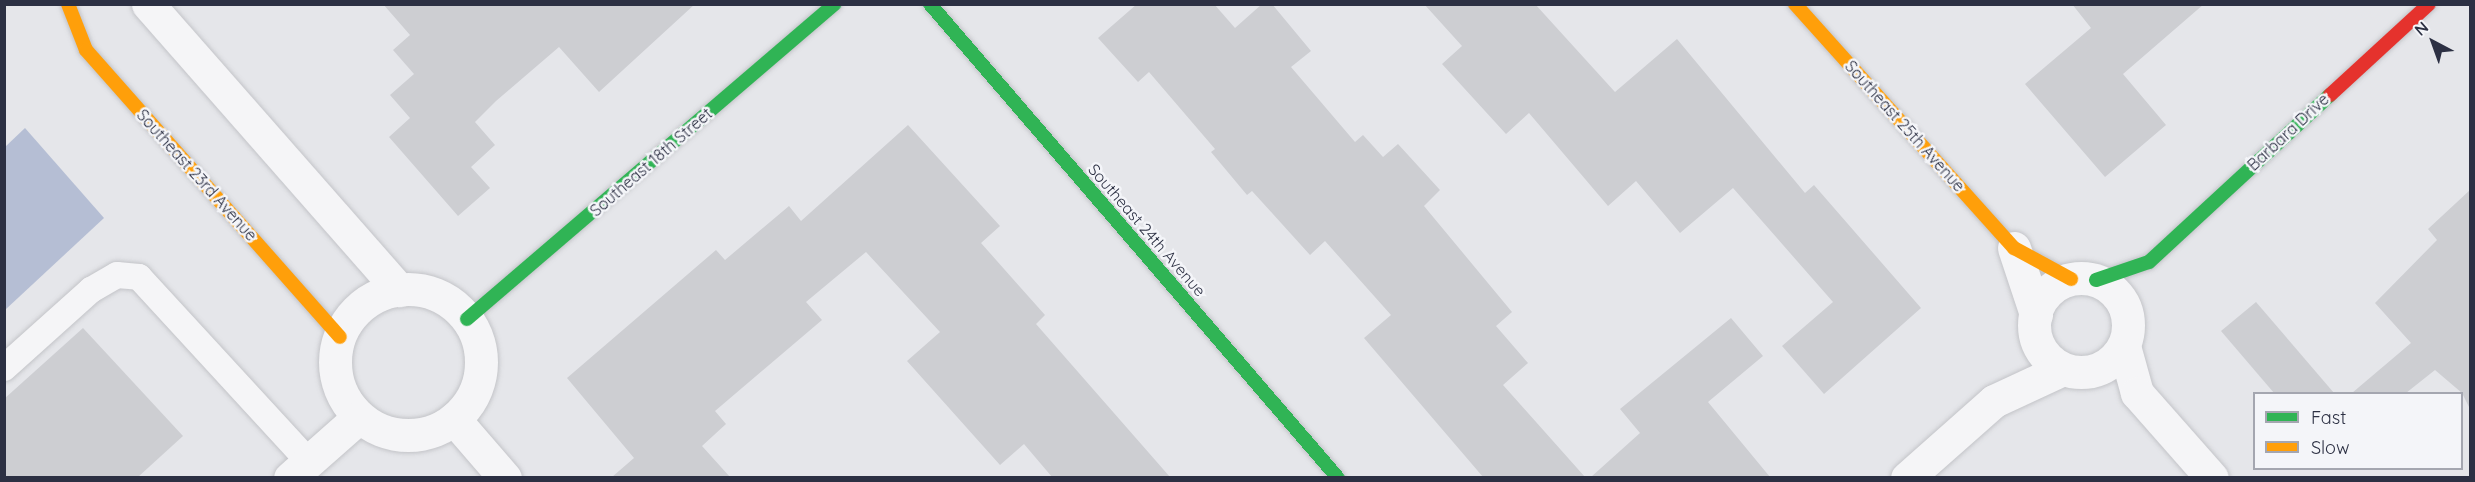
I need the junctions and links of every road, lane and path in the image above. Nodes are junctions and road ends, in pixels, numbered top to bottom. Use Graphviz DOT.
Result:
graph roads {
  1 [pos="68,4"];
  2 [pos="148,4"];
  3 [pos="835,4"];
  4 [pos="930,4"];
  5 [pos="1796,4"];
  6 [pos="2429,4"];
  7 [pos="2014,248"];
  8 [pos="2149,262"];
  9 [pos="2084,280"];
  10 [pos="399,290"];
  11 [pos="2127,314"];
  12 [pos="467,319"];
  13 [pos="2036,325"];
  14 [pos="340,337"];
  15 [pos="2124,346"];
  16 [pos="4,368"];
  17 [pos="2074,371"];
  18 [pos="2137,393"];
  19 [pos="1994,401"];
  20 [pos="359,417"];
  21 [pos="454,419"];
  22 [pos="299,470"];
  23 [pos="505,477"];
  24 [pos="1338,477"];
  25 [pos="1907,477"];
  26 [pos="2212,477"];
  1 -- 14 [label="street, Southeast 23rd Avenue"];
  2 -- 10 [label="street"];
  3 -- 12 [label="street, Southeast 18th Street"];
  4 -- 24 [label="street, Southeast 24th Avenue"];
  5 -- 7 [label="street, Southeast 25th Avenue"];
  6 -- 8 [label="street, Barbara Drive"];
  7 -- 9 [label="street, Southeast 25th Avenue"];
  7 -- 13 [label="street, Southeast 25th Avenue"];
  8 -- 9 [label="street, Barbara Drive"];
  8 -- 11 [label="street, Barbara Drive"];
  9 -- 11 [label="street"];
  9 -- 13 [label="street"];
  10 -- 12 [label="street"];
  10 -- 14 [label="street"];
  11 -- 15 [label="street"];
  12 -- 21 [label="street"];
  13 -- 17 [label="street"];
  13 -- 19 [label="street"];
  14 -- 20 [label="street"];
  15 -- 17 [label="street"];
  15 -- 18 [label="street"];
  16 -- 22 [label="lane"];
  17 -- 18 [label="street"];
  17 -- 19 [label="street"];
  18 -- 26 [label="street"];
  19 -- 25 [label="street"];
  20 -- 21 [label="street"];
  20 -- 22 [label="street"];
  21 -- 23 [label="street"];
}
